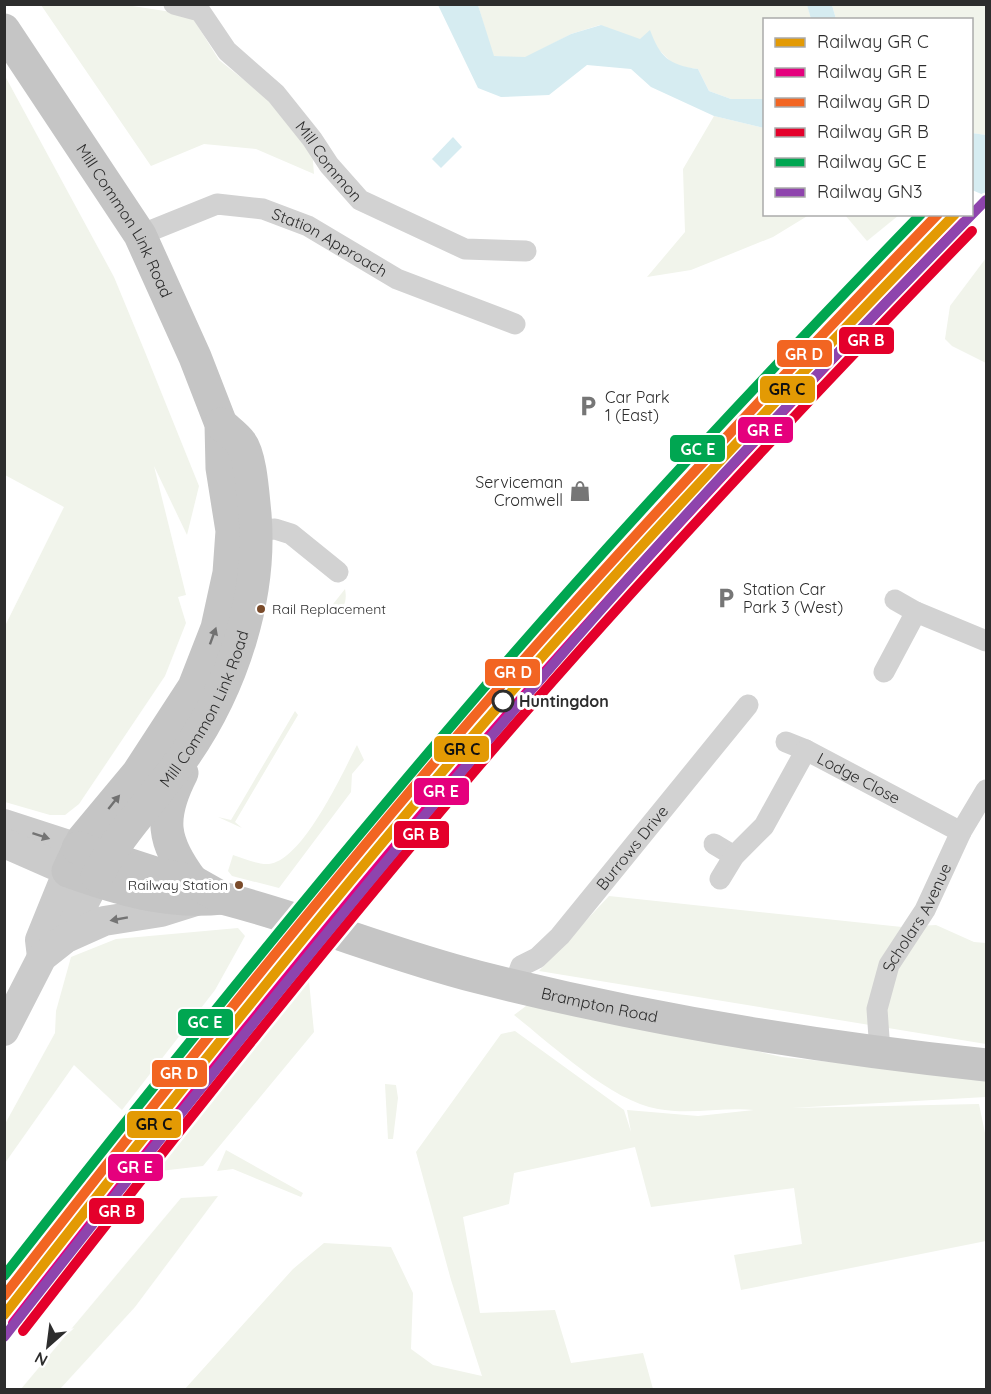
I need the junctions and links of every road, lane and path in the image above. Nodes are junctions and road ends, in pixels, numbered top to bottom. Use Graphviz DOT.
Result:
graph roads {
  1 [pos="174,4"];
  2 [pos="4,30"];
  3 [pos="140,235"];
  4 [pos="526,251"];
  5 [pos="515,324"];
  6 [pos="244,531"];
  7 [pos="338,572"];
  8 [pos="895,600"];
  9 [pos="916,612"];
  10 [pos="987,641"];
  11 [pos="884,672"];
  12 [pos="748,705"];
  13 [pos="786,741"];
  14 [pos="806,750"];
  15 [pos="184,756"];
  16 [pos="987,790"];
  17 [pos="4,824"];
  18 [pos="961,832"];
  19 [pos="4,843"];
  20 [pos="714,844"];
  21 [pos="735,856"];
  22 [pos="87,864"];
  23 [pos="720,879"];
  24 [pos="215,896"];
  25 [pos="66,938"];
  26 [pos="42,957"];
  27 [pos="514,985"];
  28 [pos="4,1031"];
  29 [pos="880,1052"];
  30 [pos="987,1065"];
  1 -- 4 [label="street, Mill Common"];
  2 -- 3 [label="main road, Mill Common Link Road"];
  3 -- 5 [label="street, Station Approach"];
  3 -- 6 [label="main road, Mill Common Link Road"];
  6 -- 7 [label="street"];
  6 -- 15 [label="main road, Mill Common Link Road"];
  22 -- 6 [label="main road, Mill Common Link Road, one-way"];
  8 -- 9 [label="street"];
  9 -- 10 [label="street"];
  9 -- 11 [label="street"];
  12 -- 27 [label="street, Burrows Drive"];
  13 -- 14 [label="street"];
  14 -- 18 [label="street, Lodge Close"];
  14 -- 21 [label="street, Lodge Close"];
  15 -- 22 [label="main road, Mill Common Link Road"];
  15 -- 24 [label="main road"];
  16 -- 18 [label="street, Scholars Avenue"];
  17 -- 22 [label="main road, Brampton Road, one-way"];
  18 -- 29 [label="street, Scholars Avenue"];
  19 -- 22 [label="main road, Brampton Road"];
  20 -- 21 [label="street"];
  21 -- 23 [label="street, Lodge Close"];
  22 -- 24 [label="main road, Brampton Road"];
  22 -- 25 [label="main road, Mill Common Link Road"];
  22 -- 26 [label="main road"];
  24 -- 25 [label="main road, one-way"];
  24 -- 27 [label="main road, Brampton Road"];
  25 -- 26 [label="main road"];
  26 -- 28 [label="main road"];
  27 -- 29 [label="main road, Brampton Road"];
  29 -- 30 [label="main road, Brampton Road"];
}
